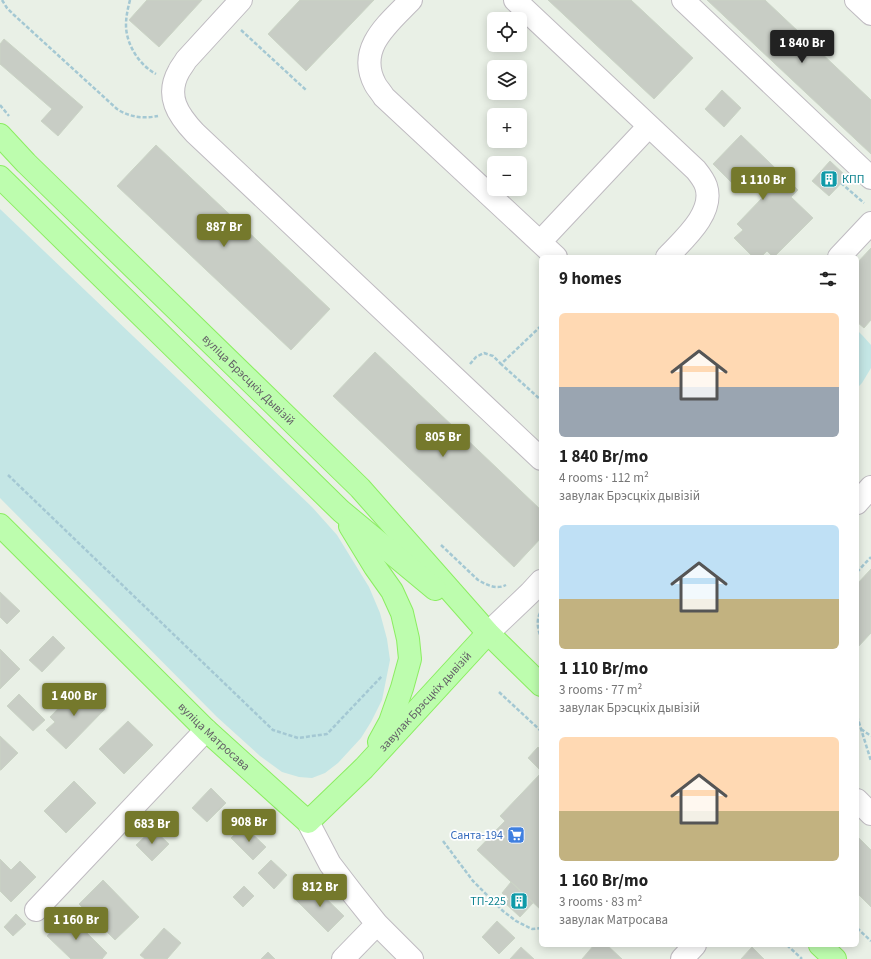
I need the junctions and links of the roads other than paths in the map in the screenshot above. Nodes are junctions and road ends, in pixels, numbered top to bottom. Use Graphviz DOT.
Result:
graph roads {
  1 [pos="241,0"];
  2 [pos="411,0"];
  3 [pos="515,0"];
  4 [pos="683,0"];
  5 [pos="856,0"];
  6 [pos="871,14"];
  7 [pos="649,126"];
  8 [pos="0,135"];
  9 [pos="0,177"];
  10 [pos="871,178"];
  11 [pos="868,213"];
  12 [pos="540,242"];
  13 [pos="554,255"];
  14 [pos="669,255"];
  15 [pos="841,255"];
  16 [pos="539,457"];
  17 [pos="341,511"];
  18 [pos="0,525"];
  19 [pos="536,587"];
  20 [pos="488,633"];
  21 [pos="539,683"];
  22 [pos="206,730"];
  23 [pos="364,768"];
  24 [pos="859,802"];
  25 [pos="871,814"];
  26 [pos="308,822"];
  27 [pos="36,910"];
  28 [pos="378,924"];
  29 [pos="693,947"];
  30 [pos="822,947"];
  31 [pos="343,959"];
  32 [pos="412,959"];
  33 [pos="682,959"];
  34 [pos="835,959"];
  1 -- 16 [label="street"];
  2 -- 12 [label="street"];
  3 -- 7 [label="street"];
  4 -- 10 [label="street"];
  5 -- 6 [label="street"];
  7 -- 12 [label="street"];
  7 -- 14 [label="street"];
  8 -- 20 [label="main road, вуліца Брэсцкіх Дывізій"];
  9 -- 17 [label="main road, вуліца Брэсцкіх Дывізій"];
  11 -- 15 [label="street"];
  12 -- 13 [label="street"];
  17 -- 20 [label="main road, вуліца Брэсцкіх Дывізій"];
  17 -- 23 [label="main road"];
  18 -- 22 [label="main road, вуліца Матросава"];
  19 -- 20 [label="street, завулак Брэсцкіх дывізій"];
  20 -- 21 [label="main road, вуліца Брэсцкіх Дывізій"];
  20 -- 23 [label="main road, завулак Брэсцкіх дывізій"];
  22 -- 26 [label="main road, вуліца Матросава"];
  22 -- 27 [label="street"];
  23 -- 26 [label="main road, завулак Брэсцкіх дывізій"];
  24 -- 25 [label="street"];
  26 -- 28 [label="street, вуліца Матросава"];
  28 -- 31 [label="street"];
  28 -- 32 [label="street, вуліца Матросава"];
  29 -- 33 [label="street"];
  30 -- 34 [label="main road"];
}
